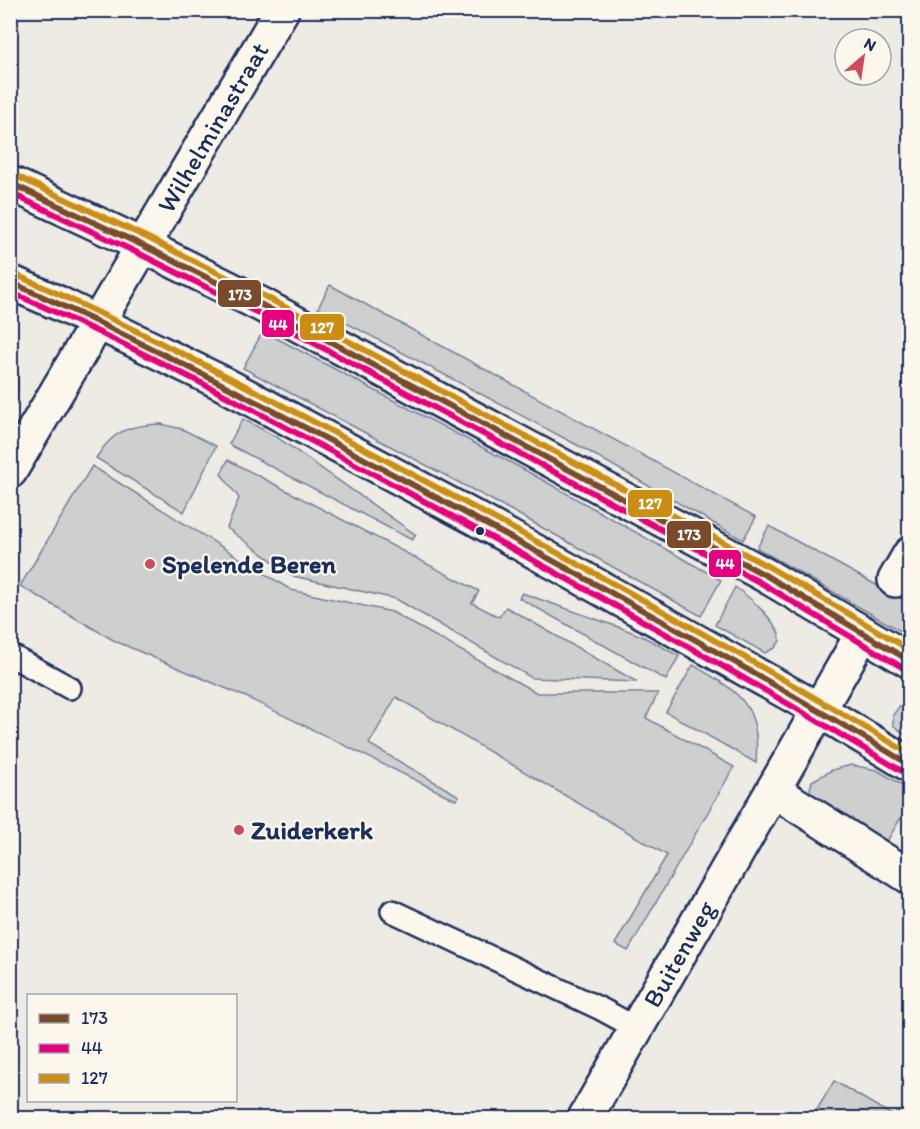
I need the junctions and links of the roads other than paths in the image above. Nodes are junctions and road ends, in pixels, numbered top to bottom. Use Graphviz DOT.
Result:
graph roads {
  1 [pos="282,10"];
  2 [pos="10,183"];
  3 [pos="144,246"];
  4 [pos="10,282"];
  5 [pos="97,322"];
  6 [pos="10,471"];
  7 [pos="863,633"];
  8 [pos="10,655"];
  9 [pos="909,661"];
  10 [pos="70,688"];
  11 [pos="819,710"];
  12 [pos="909,765"];
  13 [pos="772,790"];
  14 [pos="909,877"];
  15 [pos="392,911"];
  16 [pos="636,1028"];
  17 [pos="585,1119"];
  1 -- 3 [label="street, Wilhelminastraat"];
  2 -- 3 [label="street"];
  3 -- 5 [label="street, Wilhelminastraat"];
  3 -- 7 [label="street"];
  4 -- 5 [label="street"];
  5 -- 6 [label="street"];
  5 -- 11 [label="street"];
  7 -- 9 [label="street"];
  7 -- 11 [label="street, Buitenweg"];
  8 -- 10 [label="lane"];
  11 -- 12 [label="street"];
  11 -- 13 [label="street, Buitenweg"];
  13 -- 14 [label="street"];
  13 -- 16 [label="street, Buitenweg"];
  15 -- 16 [label="lane"];
  16 -- 17 [label="street, Buitenweg"];
}
